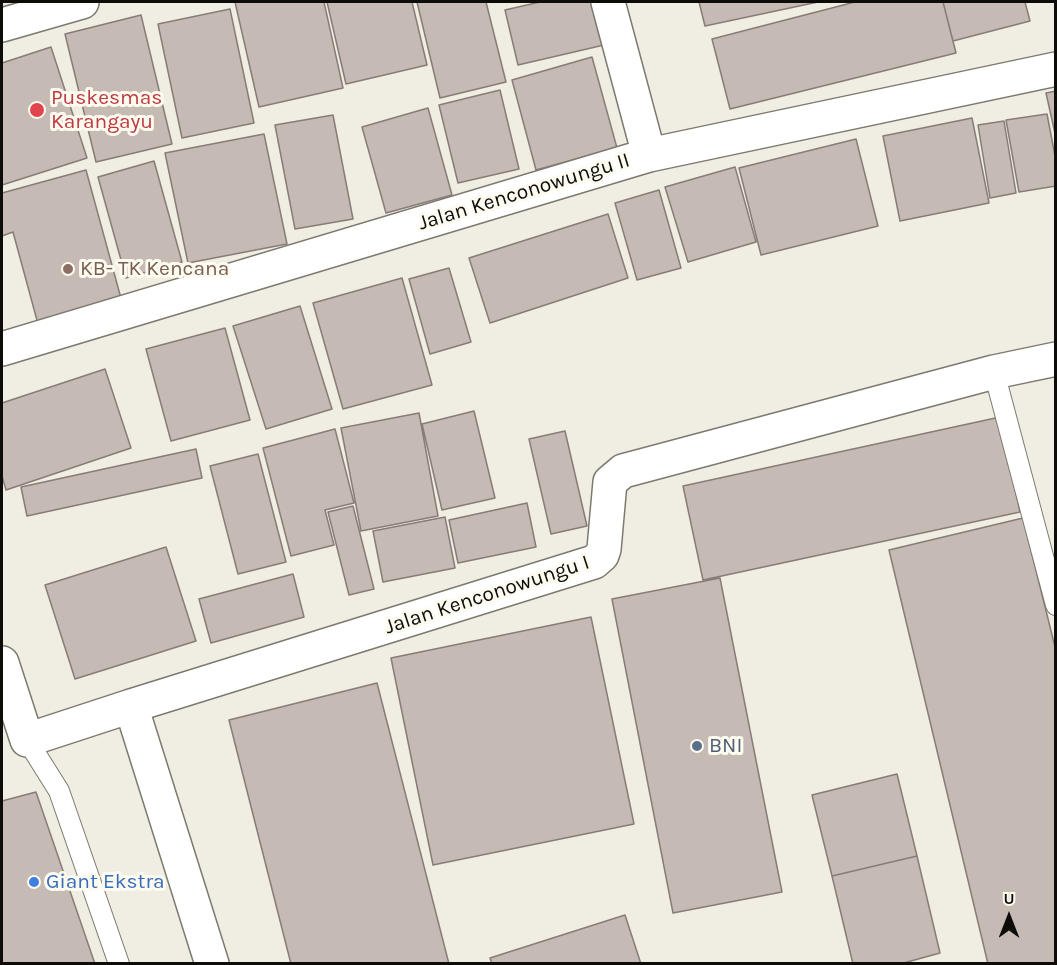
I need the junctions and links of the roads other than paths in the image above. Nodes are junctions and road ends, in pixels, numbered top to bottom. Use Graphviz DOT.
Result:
graph roads {
  1 [pos="82,2"];
  2 [pos="608,2"];
  3 [pos="2,25"];
  4 [pos="1056,69"];
  5 [pos="649,155"];
  6 [pos="2,349"];
  7 [pos="1056,359"];
  8 [pos="994,372"];
  9 [pos="1056,605"];
  10 [pos="2,663"];
  11 [pos="131,706"];
  12 [pos="14,744"];
  13 [pos="119,963"];
  14 [pos="212,963"];
  1 -- 3 [label="street"];
  2 -- 5 [label="street"];
  4 -- 5 [label="street, Jalan Kenconowungu II"];
  5 -- 6 [label="street, Jalan Kenconowungu II"];
  7 -- 8 [label="street, Jalan Kenconowungu I"];
  8 -- 9 [label="lane"];
  8 -- 11 [label="street, Jalan Kenconowungu I"];
  10 -- 12 [label="street"];
  11 -- 12 [label="street, Jalan Kenconowungu I"];
  11 -- 14 [label="street"];
  12 -- 13 [label="lane"];
}
